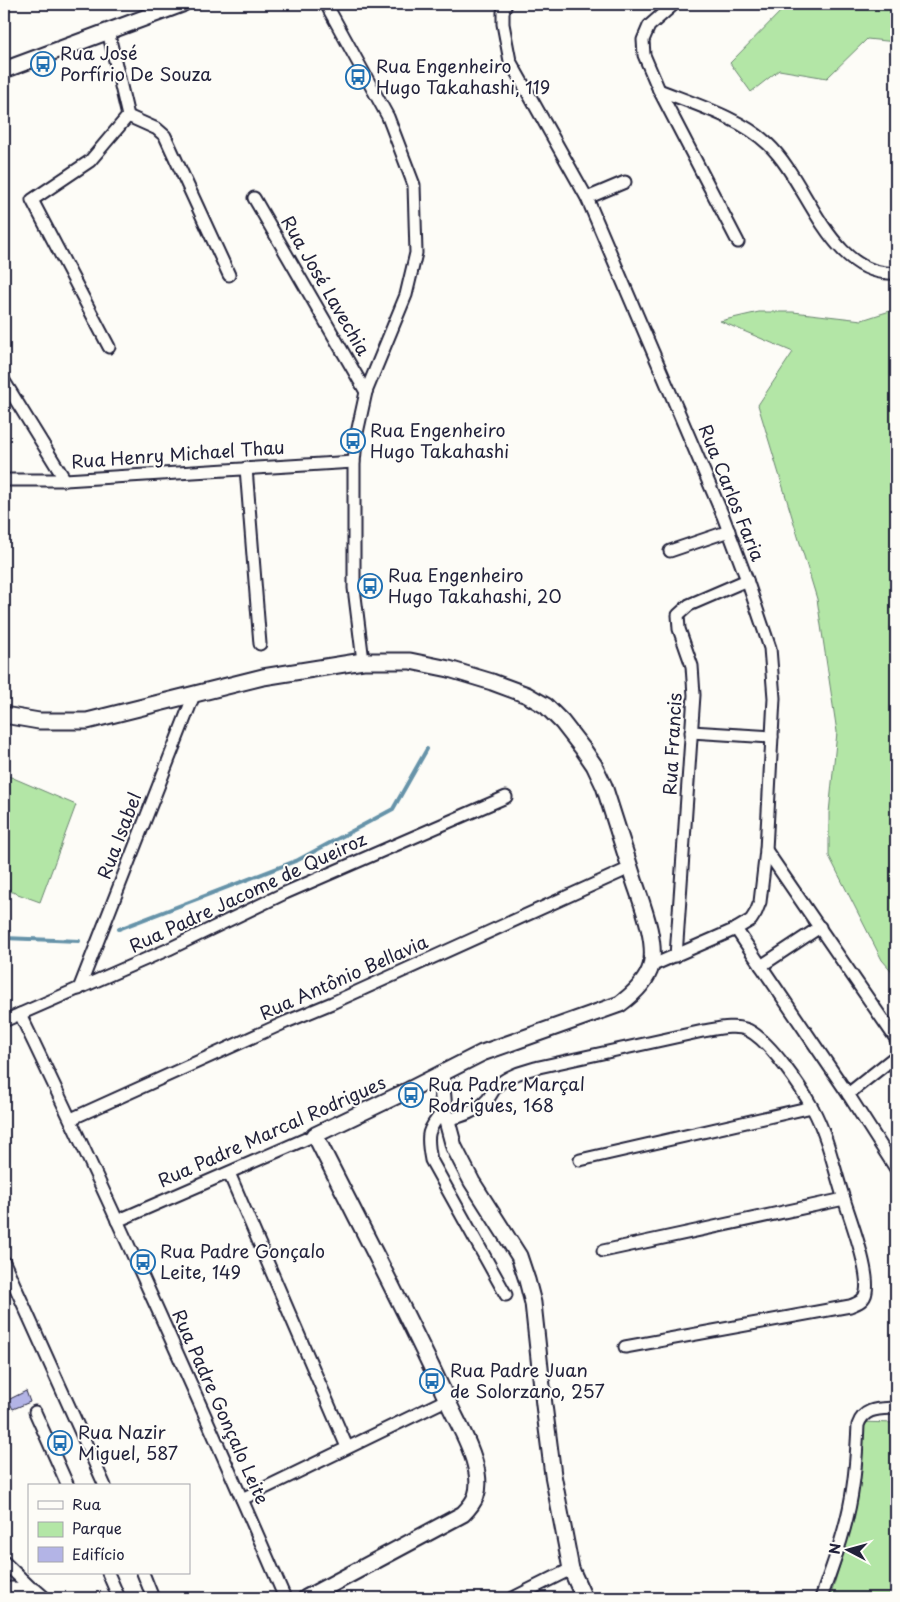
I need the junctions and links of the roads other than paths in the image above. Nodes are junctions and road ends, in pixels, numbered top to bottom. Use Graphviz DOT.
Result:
graph roads {
  1 [pos="182,4"];
  2 [pos="326,4"];
  3 [pos="506,4"];
  4 [pos="674,4"];
  5 [pos="108,31"];
  6 [pos="4,70"];
  7 [pos="659,90"];
  8 [pos="128,116"];
  9 [pos="625,182"];
  10 [pos="254,198"];
  11 [pos="587,198"];
  12 [pos="738,242"];
  13 [pos="896,273"];
  14 [pos="229,275"];
  15 [pos="109,347"];
  16 [pos="4,381"];
  17 [pos="366,392"];
  18 [pos="354,462"];
  19 [pos="246,468"];
  20 [pos="4,480"];
  21 [pos="64,480"];
  22 [pos="729,531"];
  23 [pos="670,551"];
  24 [pos="747,580"];
  25 [pos="260,644"];
  26 [pos="362,662"];
  27 [pos="194,694"];
  28 [pos="4,716"];
  29 [pos="691,732"];
  30 [pos="772,737"];
  31 [pos="506,797"];
  32 [pos="766,850"];
  33 [pos="630,868"];
  34 [pos="820,927"];
  35 [pos="736,929"];
  36 [pos="676,956"];
  37 [pos="651,966"];
  38 [pos="761,966"];
  39 [pos="79,989"];
  40 [pos="20,1014"];
  41 [pos="4,1021"];
  42 [pos="896,1040"];
  43 [pos="896,1056"];
  44 [pos="441,1074"];
  45 [pos="848,1094"];
  46 [pos="812,1107"];
  47 [pos="446,1115"];
  48 [pos="70,1119"];
  49 [pos="315,1135"];
  50 [pos="580,1160"];
  51 [pos="896,1169"];
  52 [pos="229,1173"];
  53 [pos="844,1199"];
  54 [pos="117,1221"];
  55 [pos="603,1252"];
  56 [pos="4,1262"];
  57 [pos="506,1295"];
  58 [pos="625,1348"];
  59 [pos="446,1400"];
  60 [pos="896,1408"];
  61 [pos="35,1412"];
  62 [pos="347,1447"];
  63 [pos="67,1484"];
  64 [pos="104,1484"];
  65 [pos="242,1499"];
  66 [pos="4,1562"];
  67 [pos="571,1569"];
  68 [pos="108,1574"];
  69 [pos="143,1574"];
  70 [pos="4,1592"];
  71 [pos="38,1594"];
  72 [pos="119,1598"];
  73 [pos="153,1598"];
  74 [pos="285,1598"];
  75 [pos="306,1598"];
  76 [pos="512,1598"];
  77 [pos="584,1598"];
  78 [pos="821,1598"];
  1 -- 5 [label="main road"];
  2 -- 17 [label="street"];
  3 -- 11 [label="street, Rua Carlos Faria"];
  4 -- 7 [label="street"];
  5 -- 6 [label="main road"];
  5 -- 8 [label="street"];
  7 -- 12 [label="street"];
  7 -- 13 [label="street"];
  8 -- 14 [label="street"];
  8 -- 15 [label="street"];
  9 -- 11 [label="street"];
  10 -- 17 [label="street, Rua José Lavechia"];
  11 -- 22 [label="street, Rua Carlos Faria"];
  16 -- 21 [label="street"];
  17 -- 18 [label="street"];
  18 -- 19 [label="street, Rua Henry Michael Thau"];
  18 -- 26 [label="street"];
  19 -- 21 [label="street, Rua Henry Michael Thau"];
  19 -- 25 [label="street"];
  20 -- 21 [label="street, Rua Henry Michael Thau"];
  22 -- 23 [label="street"];
  22 -- 24 [label="street, Rua Carlos Faria"];
  24 -- 29 [label="street, Rua Francis"];
  24 -- 30 [label="street, Rua Carlos Faria"];
  26 -- 27 [label="main road"];
  26 -- 33 [label="main road"];
  27 -- 28 [label="main road"];
  27 -- 39 [label="street, Rua Isabel"];
  29 -- 30 [label="street"];
  29 -- 36 [label="street, Rua Francis"];
  30 -- 32 [label="street, Rua Carlos Faria"];
  31 -- 39 [label="street, Rua Padre Jacome de Queiroz"];
  32 -- 34 [label="street"];
  32 -- 35 [label="street, Rua Carlos Faria"];
  33 -- 37 [label="main road"];
  33 -- 48 [label="street, Rua Antônio Bellavia"];
  34 -- 38 [label="street"];
  34 -- 42 [label="street"];
  35 -- 36 [label="street, Rua Carlos Faria"];
  35 -- 38 [label="street"];
  36 -- 37 [label="street, Rua Carlos Faria"];
  37 -- 44 [label="main road, Rua Padre Marcal Rodrigues"];
  38 -- 45 [label="street"];
  39 -- 40 [label="street, Rua Padre Jacome de Queiroz"];
  40 -- 41 [label="street, Rua Padre Jacome de Queiroz"];
  40 -- 48 [label="street, Rua Padre Gonçalo Leite"];
  43 -- 45 [label="street"];
  44 -- 47 [label="main road"];
  44 -- 49 [label="main road, Rua Padre Marcal Rodrigues"];
  45 -- 51 [label="street"];
  46 -- 47 [label="street"];
  46 -- 50 [label="street"];
  46 -- 53 [label="street"];
  47 -- 57 [label="street"];
  47 -- 67 [label="main road"];
  48 -- 54 [label="street, Rua Padre Gonçalo Leite"];
  49 -- 52 [label="street, Rua Padre Marcal Rodrigues"];
  49 -- 59 [label="main road"];
  52 -- 54 [label="street, Rua Padre Marcal Rodrigues"];
  52 -- 62 [label="street"];
  53 -- 55 [label="street"];
  53 -- 58 [label="street"];
  54 -- 65 [label="street, Rua Padre Gonçalo Leite"];
  56 -- 64 [label="street"];
  59 -- 62 [label="street"];
  59 -- 75 [label="main road"];
  60 -- 78 [label="street"];
  61 -- 63 [label="street"];
  62 -- 65 [label="street"];
  65 -- 74 [label="street, Rua Padre Gonçalo Leite"];
  66 -- 71 [label="street"];
  67 -- 76 [label="street"];
  67 -- 77 [label="main road"];
  68 -- 72 [label="street"];
  69 -- 73 [label="street"];
  70 -- 71 [label="main road"];
}
